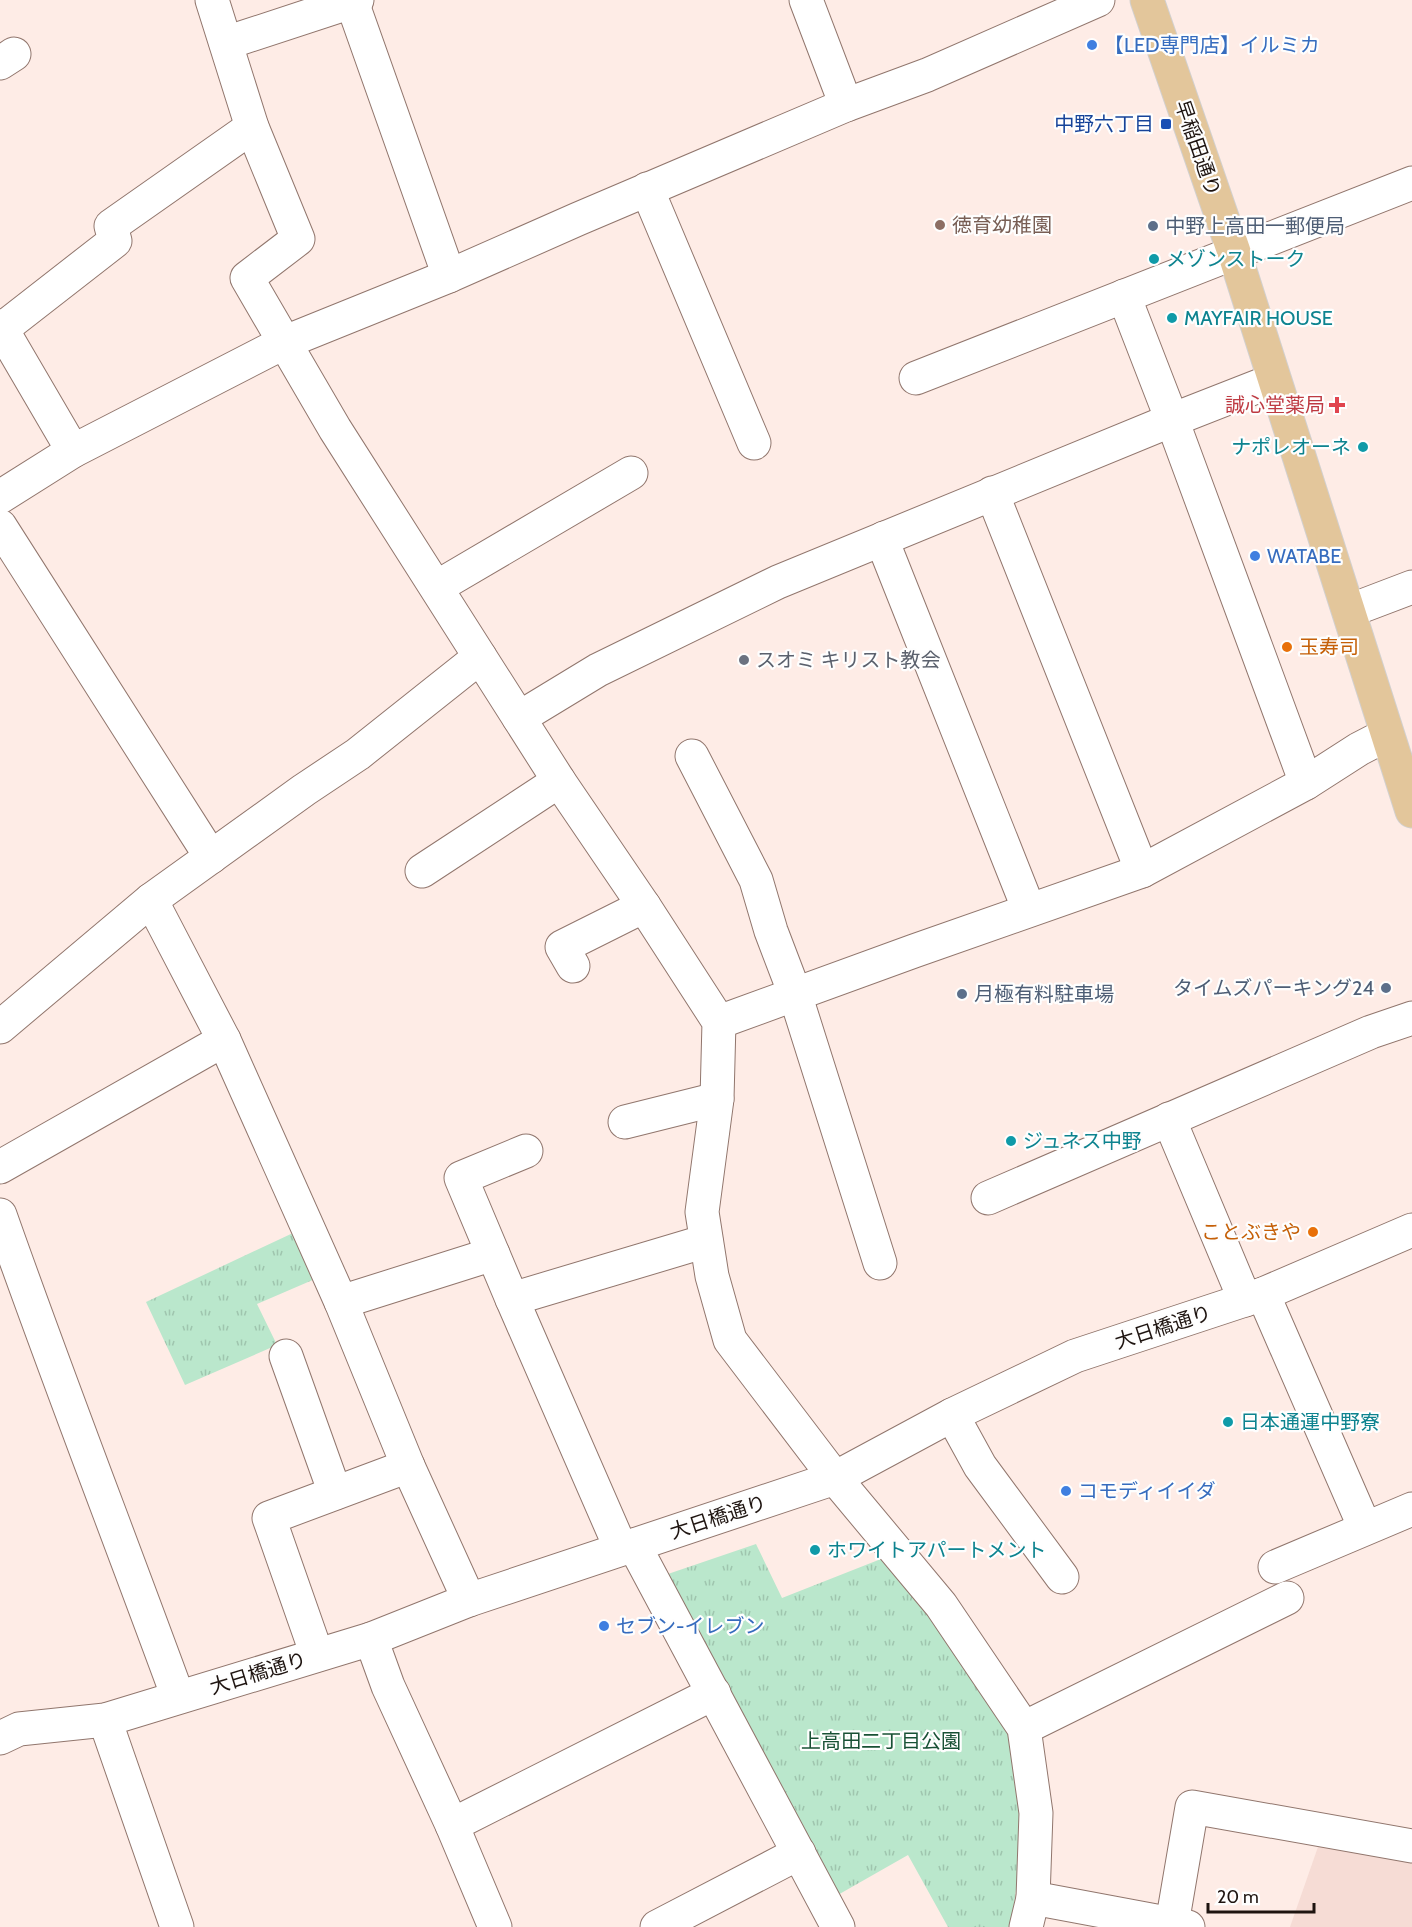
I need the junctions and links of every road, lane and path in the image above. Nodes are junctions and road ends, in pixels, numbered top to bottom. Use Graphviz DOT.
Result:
graph roads {
  1 [pos="212,0"];
  2 [pos="806,0"];
  3 [pos="1098,0"];
  4 [pos="1147,0"];
  5 [pos="354,1"];
  6 [pos="226,43"];
  7 [pos="846,105"];
  8 [pos="252,127"];
  9 [pos="1412,183"];
  10 [pos="647,189"];
  11 [pos="1234,252"];
  12 [pos="449,276"];
  13 [pos="1124,296"];
  14 [pos="1,328"];
  15 [pos="283,343"];
  16 [pos="916,378"];
  17 [pos="1274,380"];
  18 [pos="1172,420"];
  19 [pos="754,443"];
  20 [pos="73,451"];
  21 [pos="631,473"];
  22 [pos="992,493"];
  23 [pos="0,497"];
  24 [pos="0,526"];
  25 [pos="884,538"];
  26 [pos="1412,587"];
  27 [pos="437,588"];
  28 [pos="1349,611"];
  29 [pos="480,657"];
  30 [pos="519,718"];
  31 [pos="1386,735"];
  32 [pos="692,756"];
  33 [pos="559,781"];
  34 [pos="1306,783"];
  35 [pos="1412,811"];
  36 [pos="211,857"];
  37 [pos="422,871"];
  38 [pos="1142,871"];
  39 [pos="151,900"];
  40 [pos="644,906"];
  41 [pos="1029,910"];
  42 [pos="573,966"];
  43 [pos="795,994"];
  44 [pos="1412,1018"];
  45 [pos="719,1023"];
  46 [pos="0,1027"];
  47 [pos="224,1040"];
  48 [pos="717,1099"];
  49 [pos="1169,1119"];
  50 [pos="625,1122"];
  51 [pos="526,1151"];
  52 [pos="0,1167"];
  53 [pos="988,1198"];
  54 [pos="0,1215"];
  55 [pos="1412,1230"];
  56 [pos="706,1241"];
  57 [pos="493,1254"];
  58 [pos="879,1263"];
  59 [pos="1254,1297"];
  60 [pos="512,1299"];
  61 [pos="341,1302"];
  62 [pos="286,1356"];
  63 [pos="952,1415"];
  64 [pos="408,1466"];
  65 [pos="834,1479"];
  66 [pos="335,1493"];
  67 [pos="1412,1509"];
  68 [pos="1365,1528"];
  69 [pos="628,1547"];
  70 [pos="1275,1567"];
  71 [pos="1062,1577"];
  72 [pos="1287,1598"];
  73 [pos="469,1600"];
  74 [pos="371,1639"];
  75 [pos="317,1655"];
  76 [pos="714,1693"];
  77 [pos="178,1697"];
  78 [pos="105,1720"];
  79 [pos="1024,1728"];
  80 [pos="0,1738"];
  81 [pos="452,1825"];
  82 [pos="1412,1846"];
  83 [pos="799,1853"];
  84 [pos="1029,1913"];
  85 [pos="1180,1925"];
  86 [pos="177,1927"];
  87 [pos="495,1927"];
  88 [pos="657,1927"];
  89 [pos="838,1927"];
  1 -- 6 [label="street"];
  2 -- 7 [label="street"];
  3 -- 7 [label="street"];
  4 -- 11 [label="main road, 早稲田通り"];
  5 -- 6 [label="street"];
  5 -- 12 [label="street"];
  6 -- 8 [label="street"];
  7 -- 10 [label="street"];
  8 -- 14 [label="street"];
  8 -- 15 [label="street"];
  9 -- 11 [label="street"];
  10 -- 12 [label="street"];
  10 -- 19 [label="street"];
  11 -- 13 [label="street"];
  11 -- 17 [label="main road, 早稲田通り"];
  12 -- 15 [label="street"];
  13 -- 16 [label="street"];
  13 -- 18 [label="street"];
  14 -- 20 [label="street"];
  15 -- 20 [label="street"];
  15 -- 27 [label="street"];
  17 -- 18 [label="street"];
  17 -- 28 [label="main road, 早稲田通り"];
  18 -- 22 [label="street"];
  18 -- 34 [label="street"];
  20 -- 23 [label="street"];
  21 -- 27 [label="street"];
  22 -- 25 [label="street"];
  22 -- 38 [label="street"];
  24 -- 36 [label="street"];
  25 -- 30 [label="street"];
  25 -- 41 [label="street"];
  26 -- 28 [label="street"];
  27 -- 29 [label="street"];
  28 -- 31 [label="main road, 早稲田通り"];
  29 -- 30 [label="street"];
  29 -- 36 [label="street"];
  30 -- 33 [label="street"];
  31 -- 34 [label="street"];
  31 -- 35 [label="main road, 早稲田通り"];
  32 -- 43 [label="street"];
  33 -- 37 [label="street"];
  33 -- 40 [label="street"];
  34 -- 38 [label="street"];
  36 -- 39 [label="street"];
  38 -- 41 [label="street"];
  39 -- 46 [label="street"];
  39 -- 47 [label="street"];
  40 -- 42 [label="street"];
  40 -- 45 [label="street"];
  41 -- 43 [label="street"];
  43 -- 45 [label="street"];
  43 -- 58 [label="street"];
  44 -- 49 [label="street"];
  45 -- 48 [label="street"];
  47 -- 52 [label="street"];
  47 -- 61 [label="street"];
  48 -- 50 [label="street"];
  48 -- 56 [label="street"];
  49 -- 53 [label="street"];
  49 -- 59 [label="street"];
  51 -- 57 [label="street"];
  54 -- 77 [label="street"];
  55 -- 59 [label="street, 大日橋通り"];
  56 -- 60 [label="street"];
  56 -- 65 [label="street"];
  57 -- 60 [label="street"];
  57 -- 61 [label="street"];
  59 -- 63 [label="street, 大日橋通り"];
  59 -- 68 [label="street"];
  60 -- 69 [label="street"];
  61 -- 64 [label="street"];
  62 -- 66 [label="street"];
  63 -- 65 [label="street, 大日橋通り"];
  63 -- 71 [label="street"];
  64 -- 66 [label="street"];
  64 -- 73 [label="street"];
  65 -- 69 [label="street, 大日橋通り"];
  65 -- 79 [label="street"];
  66 -- 75 [label="street"];
  67 -- 68 [label="street"];
  68 -- 70 [label="street"];
  69 -- 73 [label="street, 大日橋通り"];
  69 -- 76 [label="street"];
  72 -- 79 [label="street"];
  73 -- 74 [label="street, 大日橋通り"];
  74 -- 75 [label="street, 大日橋通り"];
  74 -- 81 [label="street"];
  75 -- 77 [label="street, 大日橋通り"];
  76 -- 81 [label="street"];
  76 -- 83 [label="street"];
  77 -- 78 [label="street, 大日橋通り"];
  78 -- 80 [label="street, 大日橋通り"];
  78 -- 86 [label="street"];
  79 -- 84 [label="street"];
  81 -- 87 [label="street"];
  82 -- 85 [label="street"];
  83 -- 88 [label="street"];
  83 -- 89 [label="street"];
  84 -- 85 [label="street"];
}
